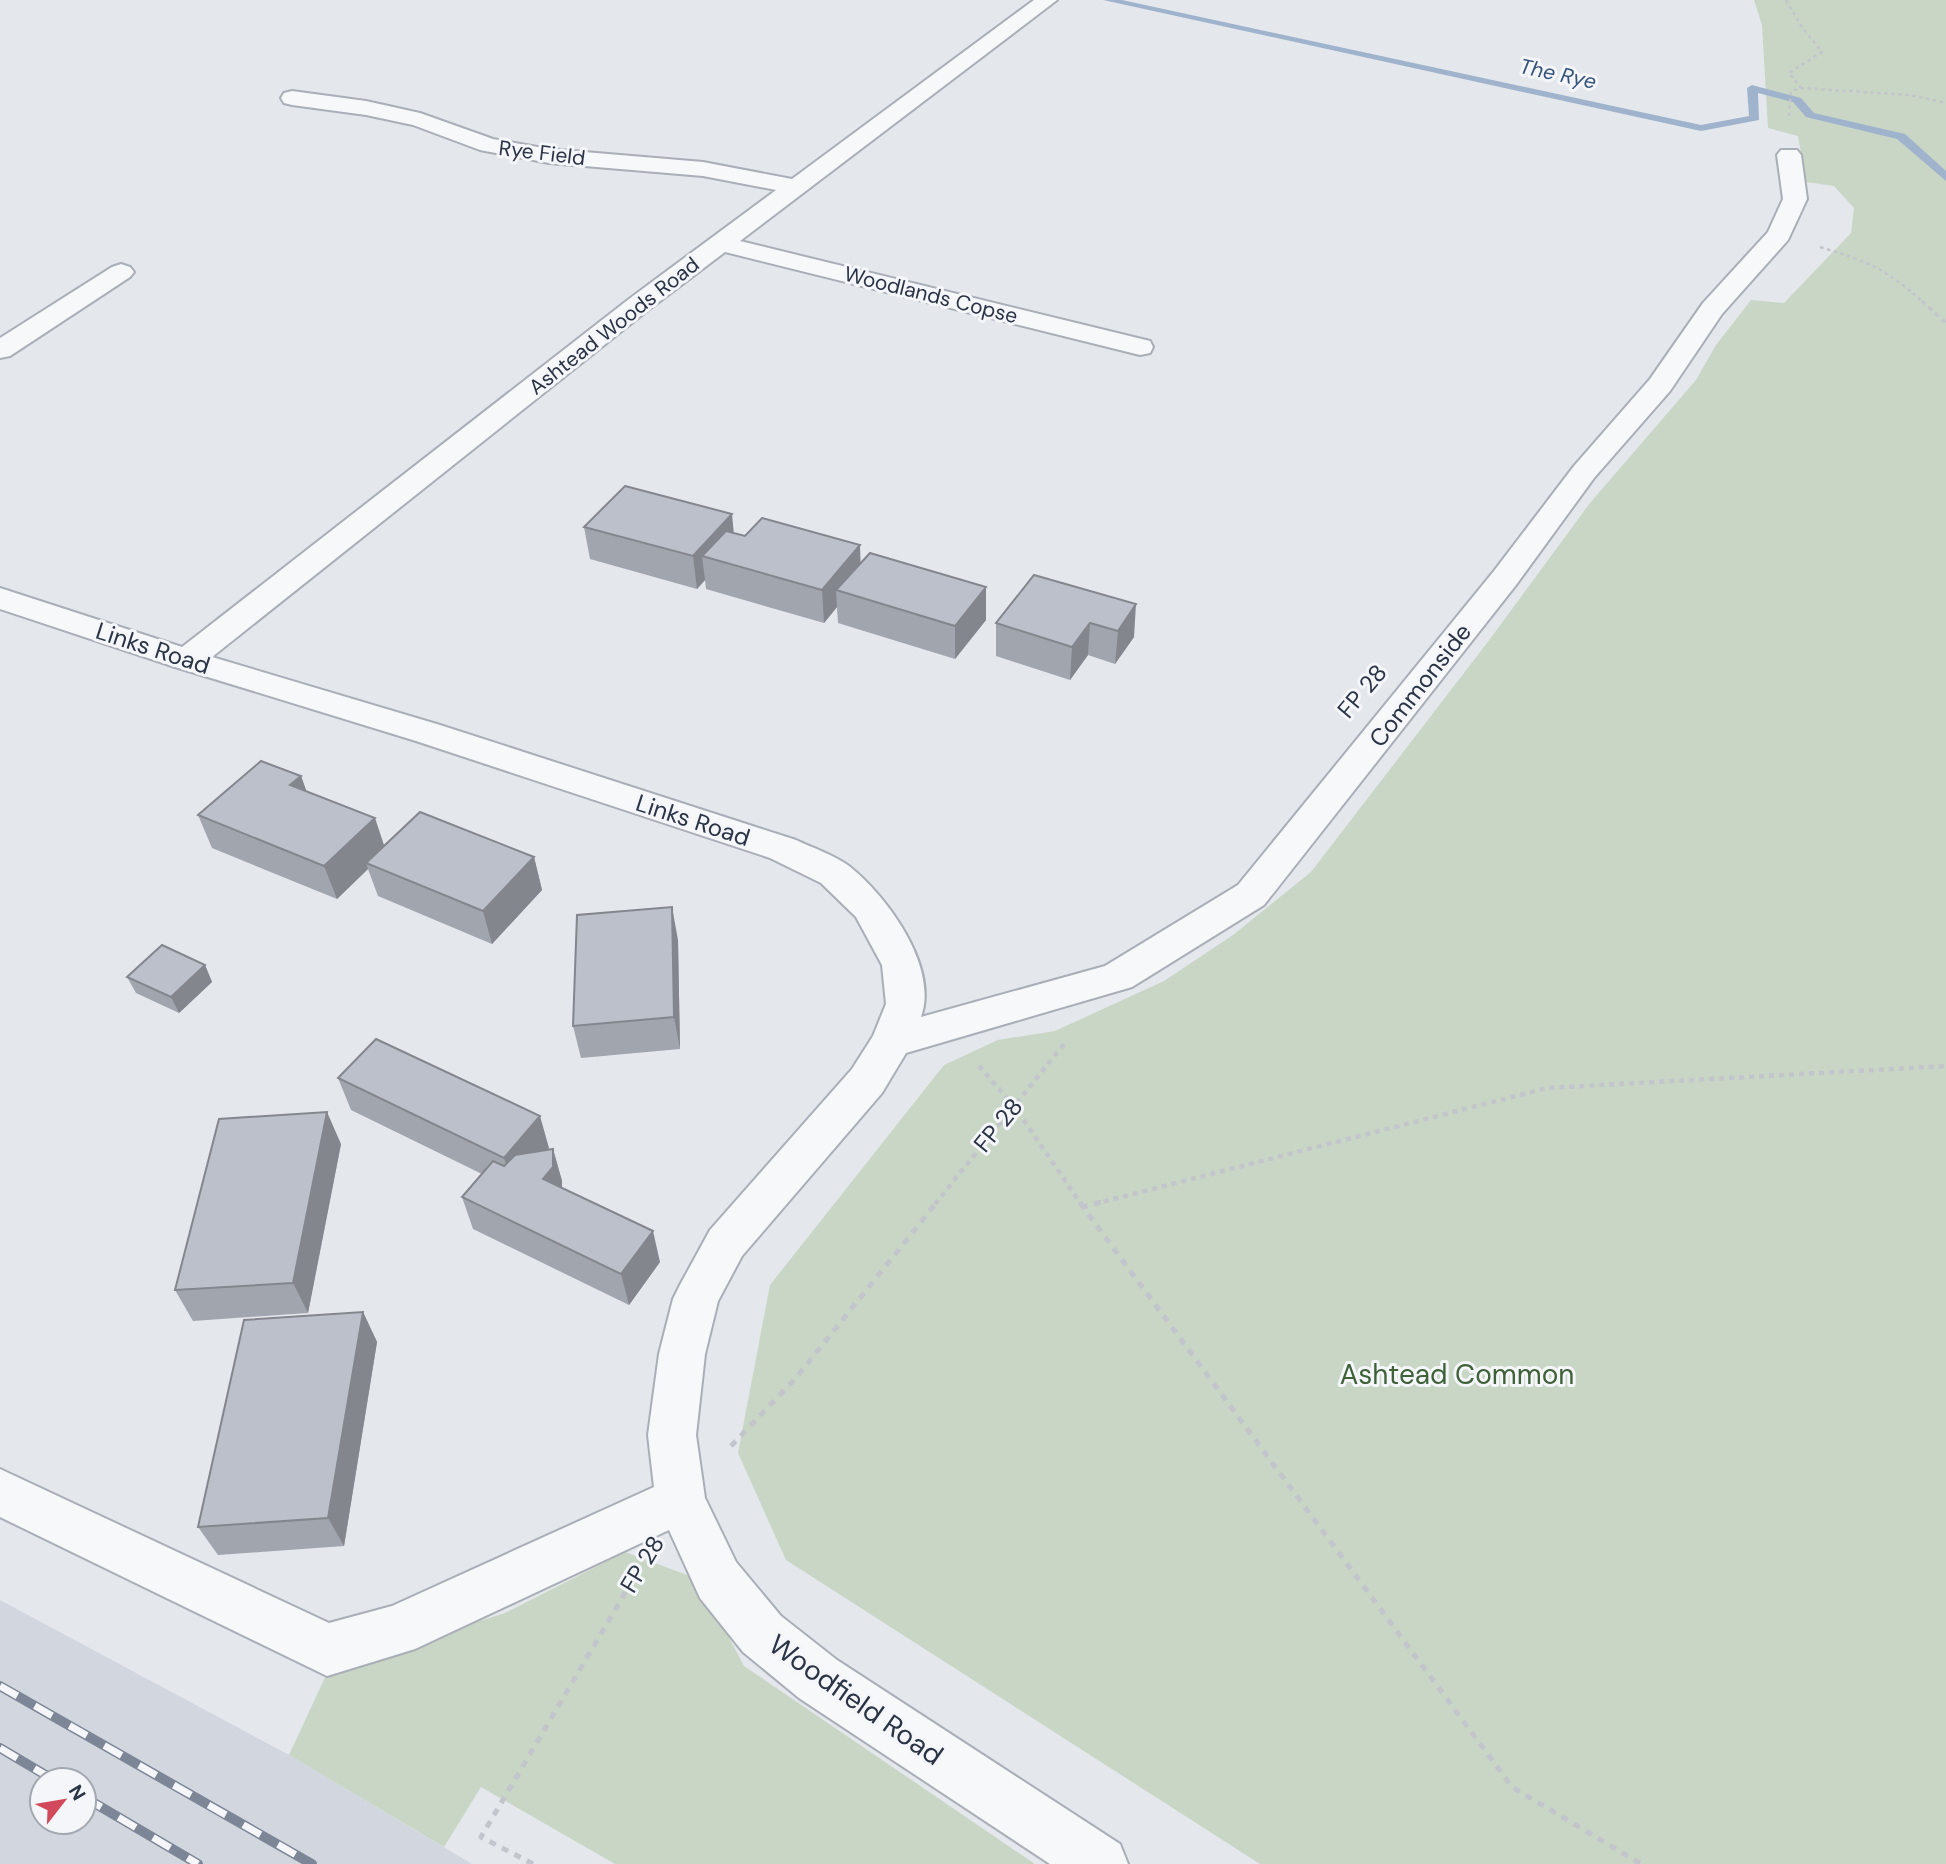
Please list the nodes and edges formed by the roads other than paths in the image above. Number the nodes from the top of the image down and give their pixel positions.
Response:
1 (1047, 0) edge
2 (292, 98) dead end
3 (1788, 155) dead end
4 (796, 187) junction
5 (722, 244) junction
6 (121, 272) dead end
7 (1140, 347) dead end
8 (0, 350) edge
9 (0, 598) edge
10 (187, 660) junction
11 (892, 1041) junction
12 (682, 1354) joint
13 (0, 1492) edge
14 (680, 1500) junction
15 (1100, 1864) edge

1 - 4 street, Ashtead Woods Road
2 - 4 street, Rye Field
3 - 11 street, Commonside
4 - 5 street, Ashtead Woods Road
5 - 7 street, Woodlands Copse
5 - 10 street, Ashtead Woods Road
6 - 8 street
9 - 10 street, Links Road
10 - 11 street, Links Road
11 - 12 street, Links Road
12 - 14 street, Woodfield Road
13 - 14 street
14 - 15 street, Woodfield Road

